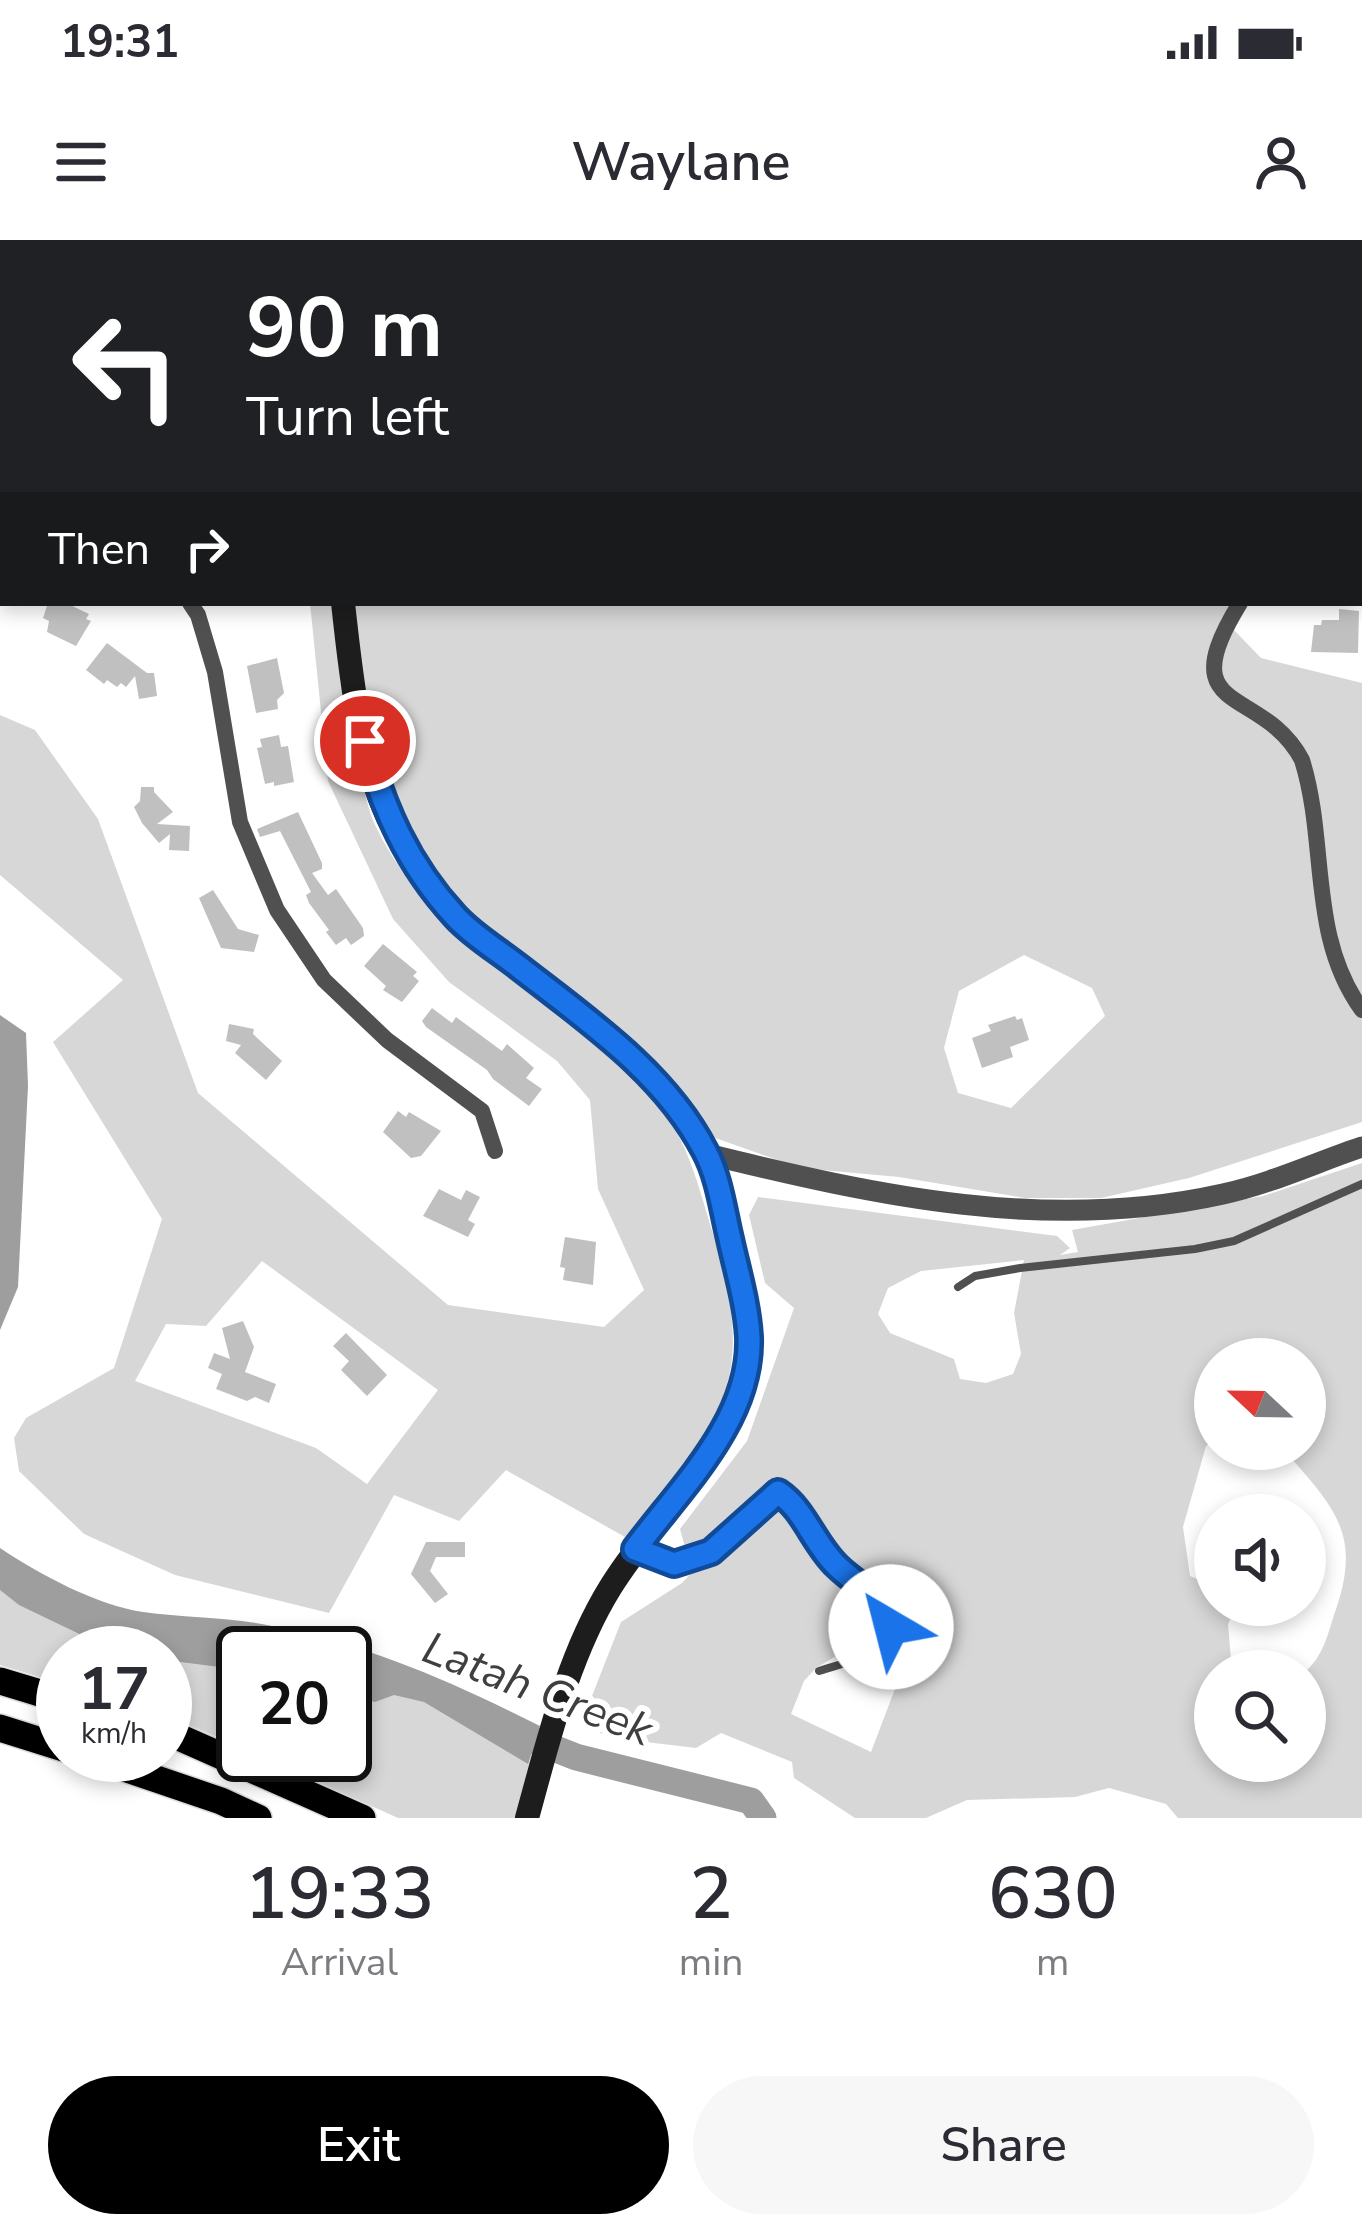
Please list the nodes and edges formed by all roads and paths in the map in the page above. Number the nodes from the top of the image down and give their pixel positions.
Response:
1 (192, 606) edge
2 (343, 606) edge
3 (1238, 606) edge
4 (1362, 1010) edge
5 (1362, 1147) edge
6 (495, 1151) dead end
7 (707, 1154) junction
8 (1362, 1184) edge
9 (958, 1287) dead end
10 (635, 1549) junction
11 (819, 1671) dead end
12 (0, 1681) edge
13 (36, 1692) edge
14 (0, 1728) edge
15 (36, 1739) edge
16 (192, 1743) edge
17 (165, 1782) edge
18 (530, 1809) edge
19 (258, 1818) edge
20 (362, 1818) edge

1 - 6 street
2 - 7 main road
3 - 4 street
5 - 7 street
7 - 10 main road
8 - 9 lane
10 - 11 lane
10 - 18 main road
12 - 13 highway
14 - 15 highway
16 - 20 highway
17 - 19 highway

